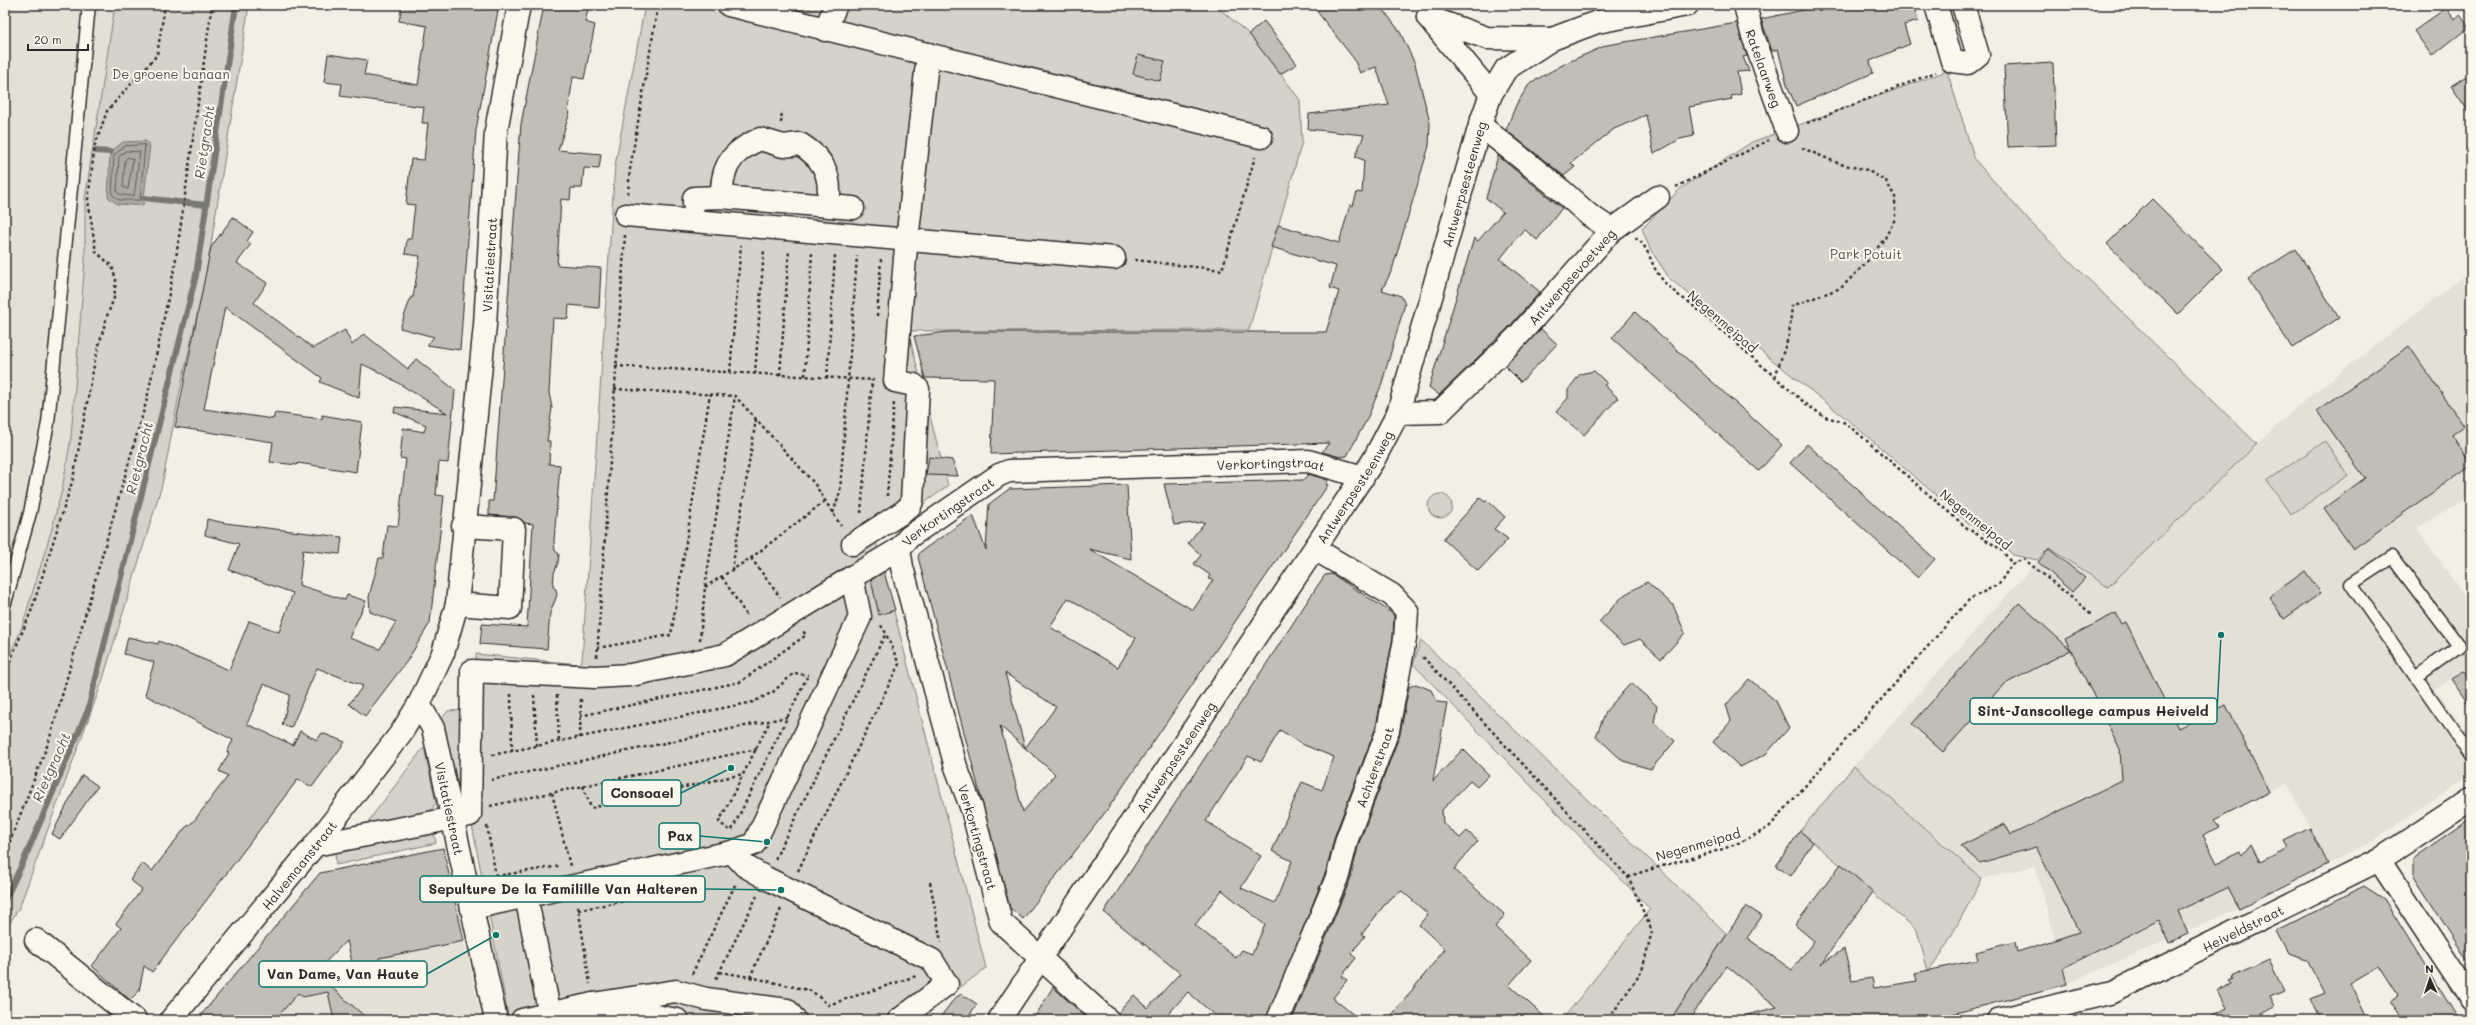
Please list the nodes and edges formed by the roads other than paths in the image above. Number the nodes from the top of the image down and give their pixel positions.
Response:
1 (90, 5) edge
2 (519, 5) edge
3 (729, 5) edge
4 (836, 5) edge
5 (1687, 5) edge
6 (1745, 5) edge
7 (1936, 5) edge
8 (1963, 5) edge
9 (1423, 11) edge
10 (825, 30) junction
11 (1552, 39) junction
12 (928, 54) junction
13 (1491, 94) junction
14 (1480, 126) junction
15 (1784, 132) road end
16 (1261, 137) road end
17 (721, 194) junction
18 (1658, 197) road end
19 (829, 202) junction
20 (853, 208) dead end
21 (626, 215) road end
22 (694, 215) junction
23 (767, 215) junction
24 (1612, 230) junction
25 (908, 238) junction
26 (1114, 258) road end
27 (1398, 412) junction
28 (1363, 477) junction
29 (463, 526) junction
30 (859, 541) road end
31 (900, 549) junction
32 (1315, 549) junction
33 (852, 577) junction
34 (5, 603) edge
35 (457, 604) junction
36 (2416, 677) junction
37 (419, 704) junction
38 (2471, 756) edge
39 (2471, 798) edge
40 (453, 819) junction
41 (731, 842) junction
42 (315, 845) junction
43 (2380, 860) junction
44 (526, 896) junction
45 (472, 908) junction
46 (36, 940) dead end
47 (1041, 959) junction
48 (676, 991) junction
49 (2471, 999) edge
50 (593, 1004) junction
51 (551, 1017) edge
52 (2010, 1018) edge
53 (672, 1019) edge
54 (135, 1020) edge
55 (171, 1020) edge
56 (496, 1020) edge
57 (522, 1020) edge
58 (794, 1020) edge
59 (899, 1020) edge
60 (999, 1020) edge
61 (1108, 1020) edge
62 (1278, 1020) edge

1 - 34 lane
2 - 29 street, Visitatiestraat
3 - 10 street
4 - 10 street
5 - 11 street, Antwerpsesteenweg
6 - 15 street, Ratelaarweg
7 - 8 street
9 - 11 street
9 - 13 street
10 - 12 street
11 - 13 street, Antwerpsesteenweg
12 - 16 street
12 - 25 street
13 - 14 street, Antwerpsesteenweg
14 - 24 street, Antwerpsevoetweg
14 - 27 street, Antwerpsesteenweg
17 - 19 street
17 - 22 street
17 - 23 street
18 - 24 street
19 - 20 street
19 - 23 street
21 - 22 street
22 - 23 street
23 - 25 street
24 - 27 street, Antwerpsevoetweg
25 - 26 street
25 - 30 street
27 - 28 street, Antwerpsesteenweg
28 - 31 street, Verkortingstraat
28 - 32 street, Antwerpsesteenweg
29 - 35 street, Visitatiestraat
29 - 35 street
31 - 33 street
31 - 47 street, Verkortingstraat
32 - 47 street, Antwerpsesteenweg
32 - 62 street, Achterstraat
33 - 40 street
33 - 41 street
35 - 37 street, Visitatiestraat
36 - 36 lane
36 - 38 lane
37 - 40 street, Visitatiestraat
37 - 42 street, Halvemaanstraat
39 - 43 street, Heiveldstraat
40 - 42 street
40 - 45 street, Visitatiestraat
41 - 44 street
41 - 59 street
42 - 55 street, Halvemaanstraat
43 - 49 street
43 - 52 street, Heiveldstraat
44 - 45 street
44 - 51 street
45 - 56 street, Visitatiestraat
46 - 54 street
47 - 60 street, Antwerpsesteenweg
47 - 61 street, Verkortingstraat
48 - 50 street
48 - 53 street
48 - 58 street
50 - 51 street
50 - 53 street
51 - 57 street

